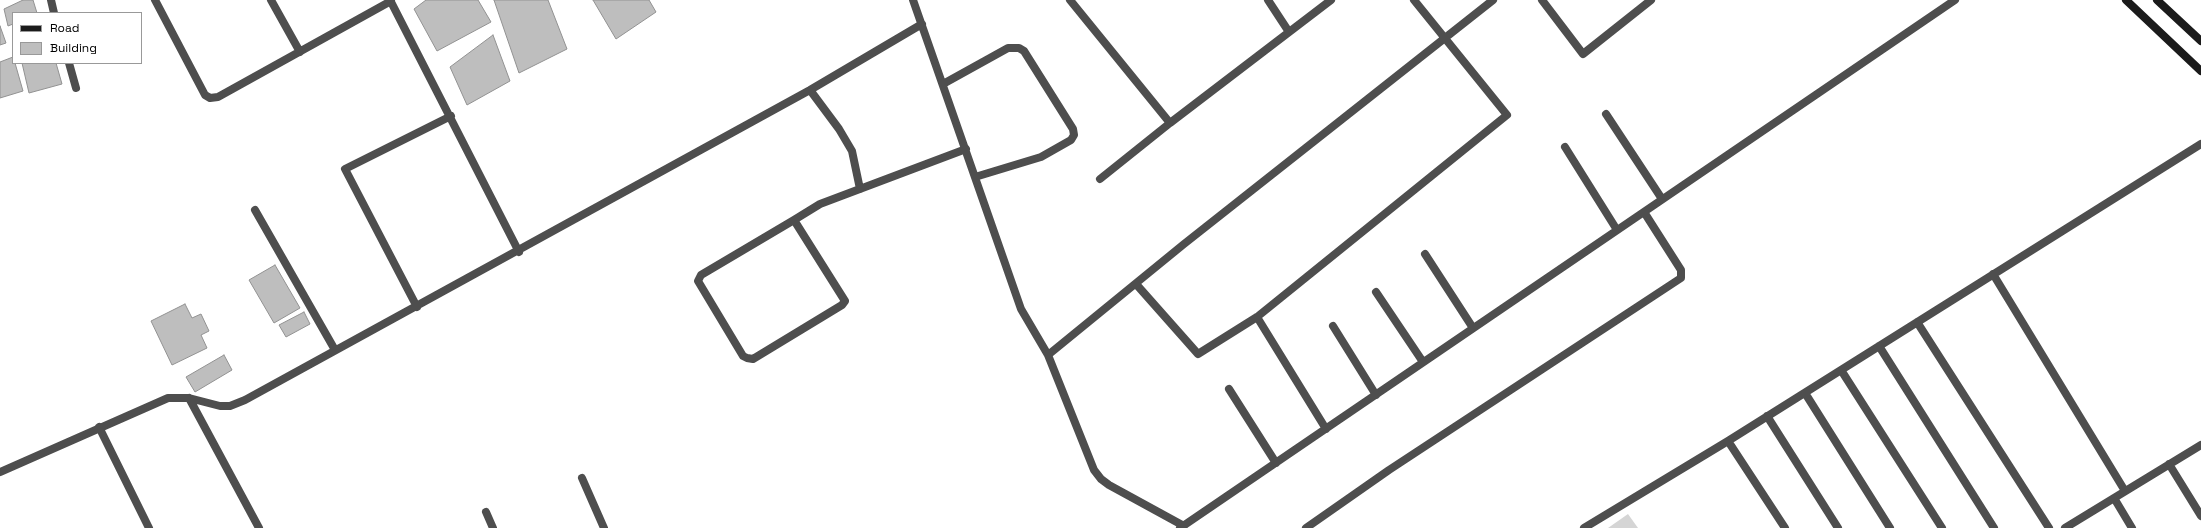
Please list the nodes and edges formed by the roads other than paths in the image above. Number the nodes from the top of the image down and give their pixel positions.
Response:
1 (51, 0) edge
2 (155, 0) edge
3 (271, 0) edge
4 (913, 0) edge
5 (1070, 0) edge
6 (1268, 0) edge
7 (1331, 0) edge
8 (1414, 0) edge
9 (1493, 0) edge
10 (1542, 0) edge
11 (1651, 0) edge
12 (1955, 0) edge
13 (2126, 0) edge
14 (2157, 0) edge
15 (391, 1) edge
16 (54, 12) edge
17 (922, 24) junction
18 (1288, 32) junction
19 (1445, 40) junction
20 (2201, 41) edge
21 (300, 52) junction
22 (69, 64) edge
23 (2201, 71) edge
24 (943, 84) junction
25 (76, 88) dead end
26 (810, 90) junction
27 (1606, 114) dead end
28 (451, 116) junction
29 (1170, 123) junction
30 (2201, 144) edge
31 (1565, 148) dead end
32 (966, 149) junction
33 (975, 177) junction
34 (1100, 179) dead end
35 (860, 189) junction
36 (1662, 200) junction
37 (255, 210) dead end
38 (1644, 212) junction
39 (794, 220) junction
40 (1617, 230) junction
41 (519, 252) junction
42 (1425, 254) dead end
43 (1993, 274) junction
44 (1136, 284) junction
45 (1376, 292) dead end
46 (417, 307) junction
47 (1257, 317) junction
48 (1918, 322) junction
49 (1333, 326) dead end
50 (1473, 328) junction
51 (1880, 346) junction
52 (335, 350) junction
53 (1048, 355) junction
54 (1423, 362) junction
55 (1841, 370) junction
56 (1228, 389) dead end
57 (1805, 393) junction
58 (1376, 395) junction
59 (189, 398) junction
60 (1768, 416) junction
61 (99, 427) junction
62 (1326, 429) junction
63 (1728, 441) junction
64 (2201, 445) edge
65 (1276, 463) junction
66 (2169, 464) junction
67 (0, 472) edge
68 (582, 478) dead end
69 (2125, 491) junction
70 (2114, 498) junction
71 (486, 512) dead end
72 (2201, 516) edge
73 (1182, 527) edge
74 (149, 528) edge
75 (259, 528) edge
76 (493, 528) edge
77 (604, 528) edge
78 (1306, 528) edge
79 (1584, 528) edge
80 (1785, 528) edge
81 (1838, 528) edge
82 (1890, 528) edge
83 (1942, 528) edge
84 (1994, 528) edge
85 (2049, 528) edge
86 (2065, 528) edge
87 (2132, 528) edge

1 - 16 street
2 - 21 street
3 - 21 street
4 - 17 street
5 - 29 street
6 - 18 street
7 - 18 street
8 - 19 street
9 - 19 street
10 - 11 street
12 - 36 street
13 - 23 main road
14 - 20 main road
15 - 21 street
15 - 28 street
17 - 24 street
17 - 26 street
18 - 29 street
19 - 44 street
19 - 47 street
22 - 25 street
24 - 32 street
24 - 33 street
26 - 35 street
26 - 41 street
27 - 36 street
28 - 41 street
28 - 46 street
29 - 34 street
30 - 43 street
31 - 40 street
32 - 33 street
32 - 35 street
33 - 53 street
35 - 39 street
36 - 38 street
37 - 52 street
38 - 40 street
38 - 78 street
39 - 39 street
40 - 50 street
41 - 46 street
42 - 50 street
43 - 48 street
43 - 69 street
44 - 47 street
44 - 53 street
45 - 54 street
46 - 52 street
47 - 62 street
48 - 51 street
48 - 85 street
49 - 58 street
50 - 54 street
51 - 55 street
51 - 84 street
52 - 59 street
53 - 73 street
54 - 58 street
55 - 57 street
55 - 83 street
56 - 65 street
57 - 60 street
57 - 82 street
58 - 62 street
59 - 61 street
59 - 75 street
60 - 63 street
60 - 81 street
61 - 67 street
61 - 74 street
62 - 65 street
63 - 79 street
63 - 80 street
64 - 66 street
65 - 73 street
66 - 69 street
66 - 72 street
68 - 77 street
69 - 70 street
70 - 86 street
70 - 87 street
71 - 76 street

